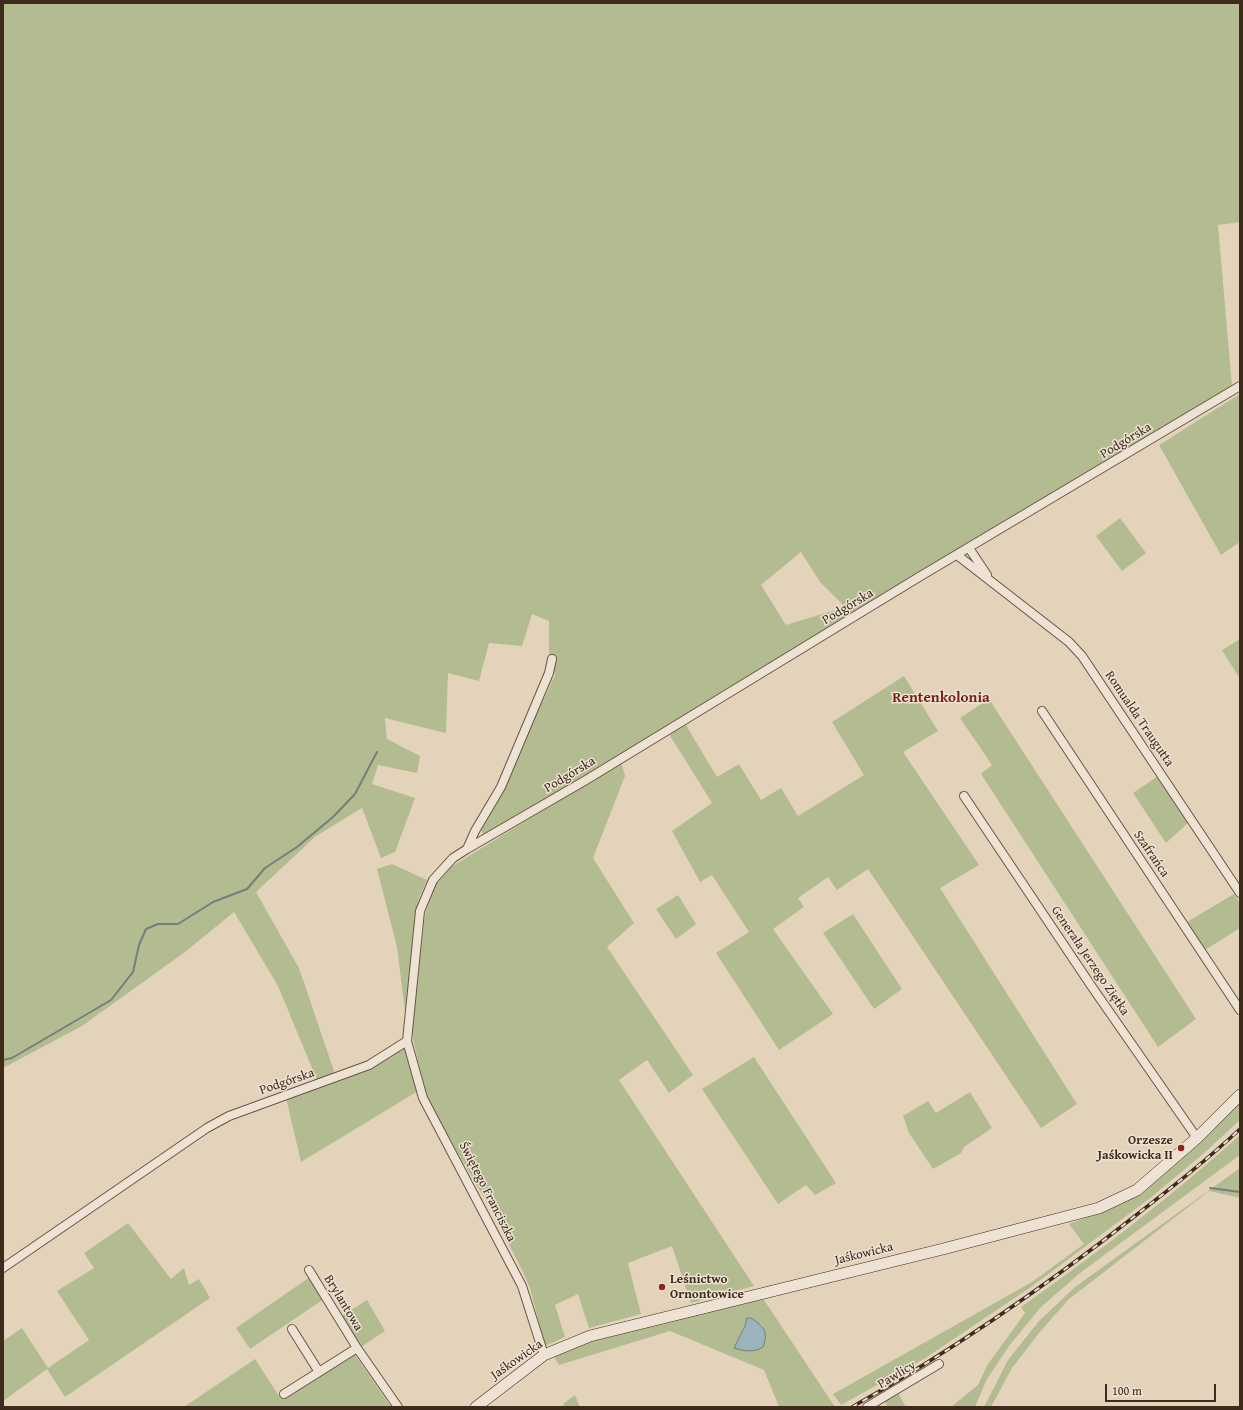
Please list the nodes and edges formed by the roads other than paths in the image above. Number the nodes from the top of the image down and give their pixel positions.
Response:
1 (1240, 386) edge
2 (969, 548) junction
3 (957, 555) junction
4 (992, 582) junction
5 (552, 659) dead end
6 (1042, 711) dead end
7 (964, 796) dead end
8 (467, 849) junction
9 (1240, 893) edge
10 (1240, 1010) edge
11 (407, 1041) junction
12 (1240, 1095) edge
13 (1197, 1138) junction
14 (3, 1268) edge
15 (309, 1270) dead end
16 (292, 1329) dead end
17 (356, 1348) junction
18 (544, 1355) junction
19 (939, 1364) dead end
20 (319, 1372) junction
21 (284, 1394) dead end
22 (398, 1407) edge
23 (476, 1407) edge
24 (868, 1407) edge

1 - 2 street, Podgórska
2 - 3 street, Podgórska
2 - 4 street, Romualda Traugutta
3 - 4 street, Romualda Traugutta
3 - 8 street, Podgórska
4 - 9 street, Romualda Traugutta
5 - 8 street
6 - 10 street, Szafrańca
7 - 13 street, Generała Jerzego Ziętka
8 - 11 street, Podgórska
11 - 14 street, Podgórska
11 - 18 street, Świętego Franciszka
12 - 13 street, Jaśkowicka
13 - 18 street, Jaśkowicka
15 - 17 street, Brylantowa
16 - 20 street
17 - 20 street, Brylantowa
17 - 22 street, Brylantowa
18 - 23 street, Jaśkowicka
19 - 24 street, Pawlicy
20 - 21 street, Brylantowa

